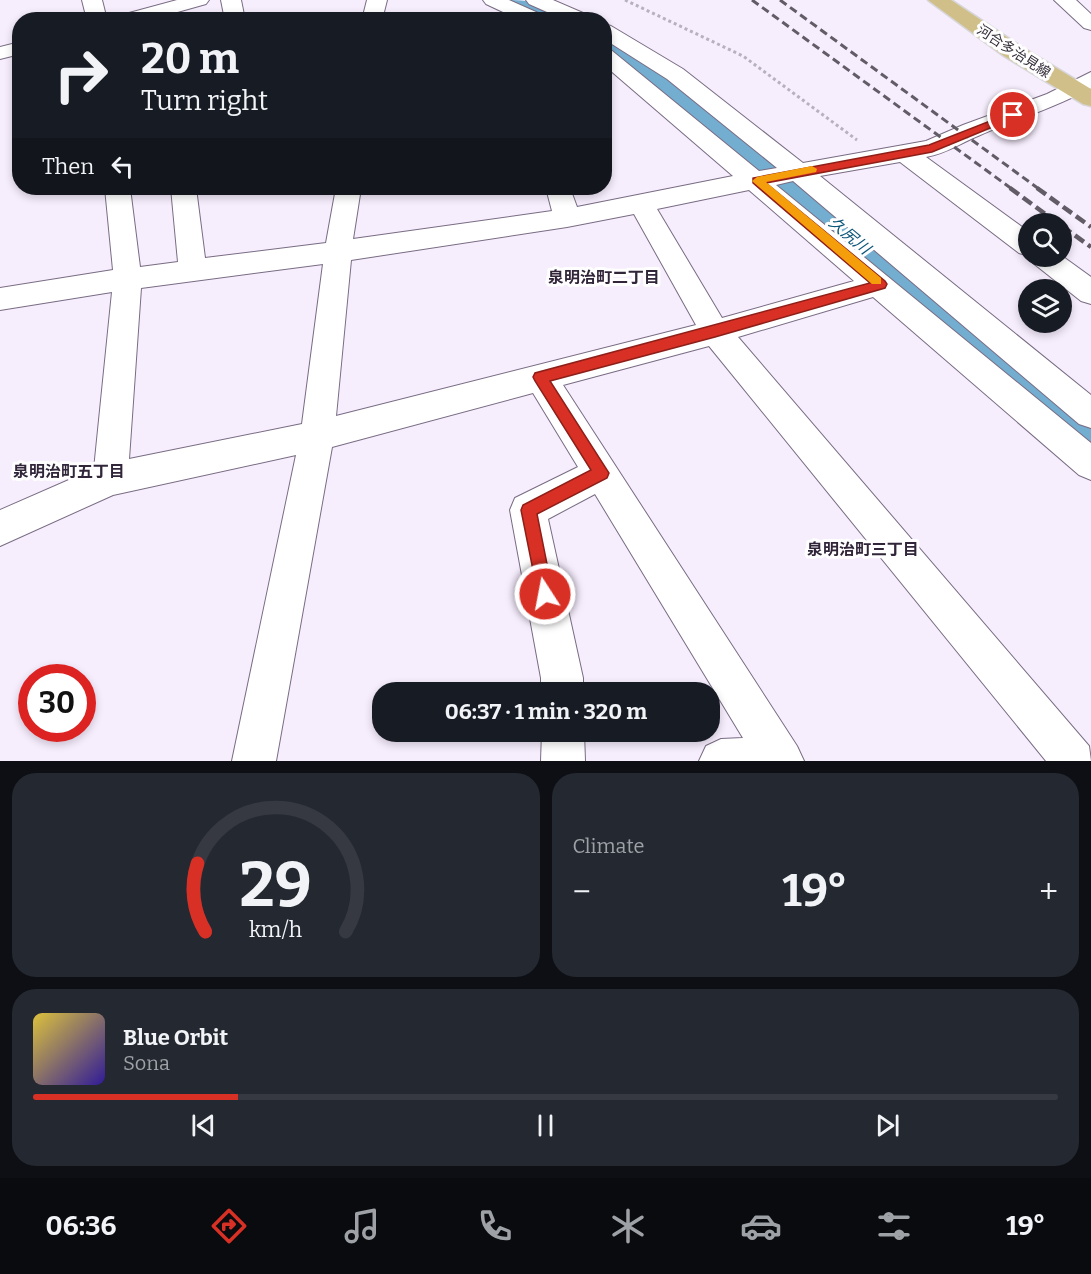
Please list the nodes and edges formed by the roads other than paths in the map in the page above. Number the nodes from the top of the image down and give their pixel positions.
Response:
1 (199, 0) edge
2 (493, 0) edge
3 (536, 0) edge
4 (938, 0) edge
5 (1064, 0) edge
6 (155, 12) edge
7 (520, 12) edge
8 (564, 12) edge
9 (1091, 24) edge
10 (612, 35) edge
11 (612, 60) edge
12 (636, 78) junction
13 (612, 79) edge
14 (1085, 89) edge
15 (892, 155) junction
16 (777, 176) junction
17 (118, 195) edge
18 (184, 195) edge
19 (347, 195) edge
20 (560, 195) edge
21 (641, 204) junction
22 (567, 218) junction
23 (1018, 239) edge
24 (338, 252) junction
25 (1057, 267) edge
26 (193, 270) junction
27 (128, 279) junction
28 (880, 284) junction
29 (1091, 293) edge
30 (0, 299) edge
31 (715, 332) junction
32 (540, 377) junction
33 (1091, 414) edge
34 (317, 436) junction
35 (1091, 464) edge
36 (602, 473) junction
37 (110, 479) junction
38 (0, 528) edge
39 (562, 682) edge
40 (563, 742) edge
41 (1091, 752) edge
42 (781, 760) edge
43 (254, 761) edge
44 (563, 761) edge
45 (721, 761) edge
46 (1074, 761) edge
47 (1084, 761) edge

1 - 6 street
2 - 7 street
3 - 8 street
4 - 14 main road, 河合多治見線
5 - 9 street
10 - 16 street
11 - 12 street
12 - 13 street
12 - 16 street
14 - 15 street
15 - 16 street
15 - 23 street
16 - 21 street
16 - 28 street
16 - 33 street
17 - 27 street
18 - 26 street
19 - 24 street
20 - 22 street
21 - 22 street
21 - 31 street
22 - 24 street
24 - 26 street
24 - 34 street
25 - 29 street
26 - 27 street
27 - 30 street
27 - 37 street
28 - 31 street
28 - 35 street
31 - 32 street
31 - 46 street
32 - 34 street
32 - 36 street
34 - 37 street
34 - 43 street
36 - 39 street
36 - 42 street
37 - 38 street
40 - 44 street
41 - 47 street
42 - 45 street

